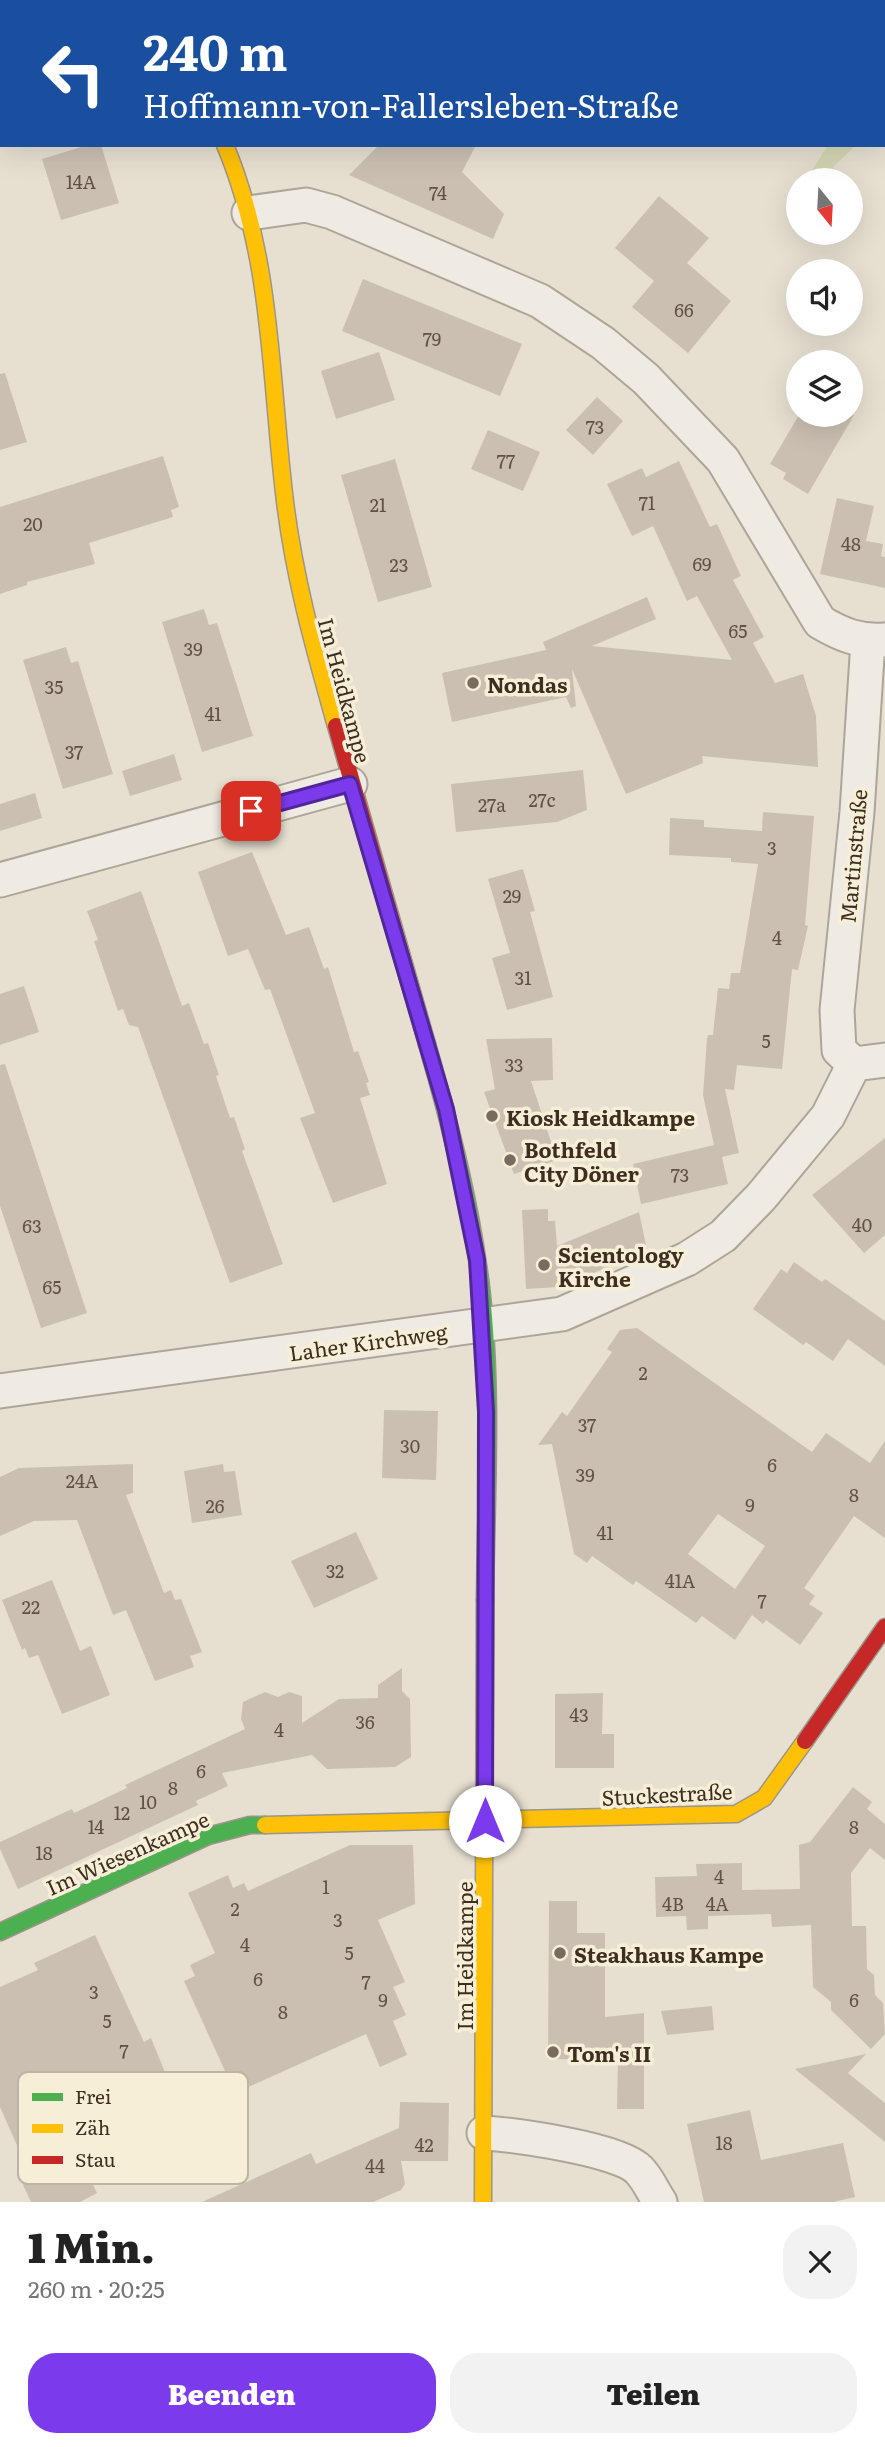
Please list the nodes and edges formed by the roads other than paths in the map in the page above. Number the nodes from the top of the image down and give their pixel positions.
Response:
1 (226, 147) edge
2 (249, 213) junction
3 (877, 640) edge
4 (350, 784) junction
5 (0, 880) edge
6 (869, 1062) edge
7 (482, 1326) junction
8 (0, 1391) edge
9 (885, 1627) edge
10 (485, 1821) junction
11 (0, 1932) edge
12 (484, 2133) junction
13 (483, 2202) edge
14 (660, 2202) edge

1 - 2 street, Im Heidkampe
2 - 3 street
2 - 4 street, Im Heidkampe
3 - 6 street, Martinstraße
4 - 5 street
4 - 7 street, Im Heidkampe
6 - 7 street, Laher Kirchweg
7 - 8 street, Laher Kirchweg
7 - 10 street, Im Heidkampe
9 - 10 street, Stuckestraße
10 - 11 street, Im Wiesenkampe
10 - 12 street, Im Heidkampe
12 - 13 street, Im Heidkampe
12 - 14 street

